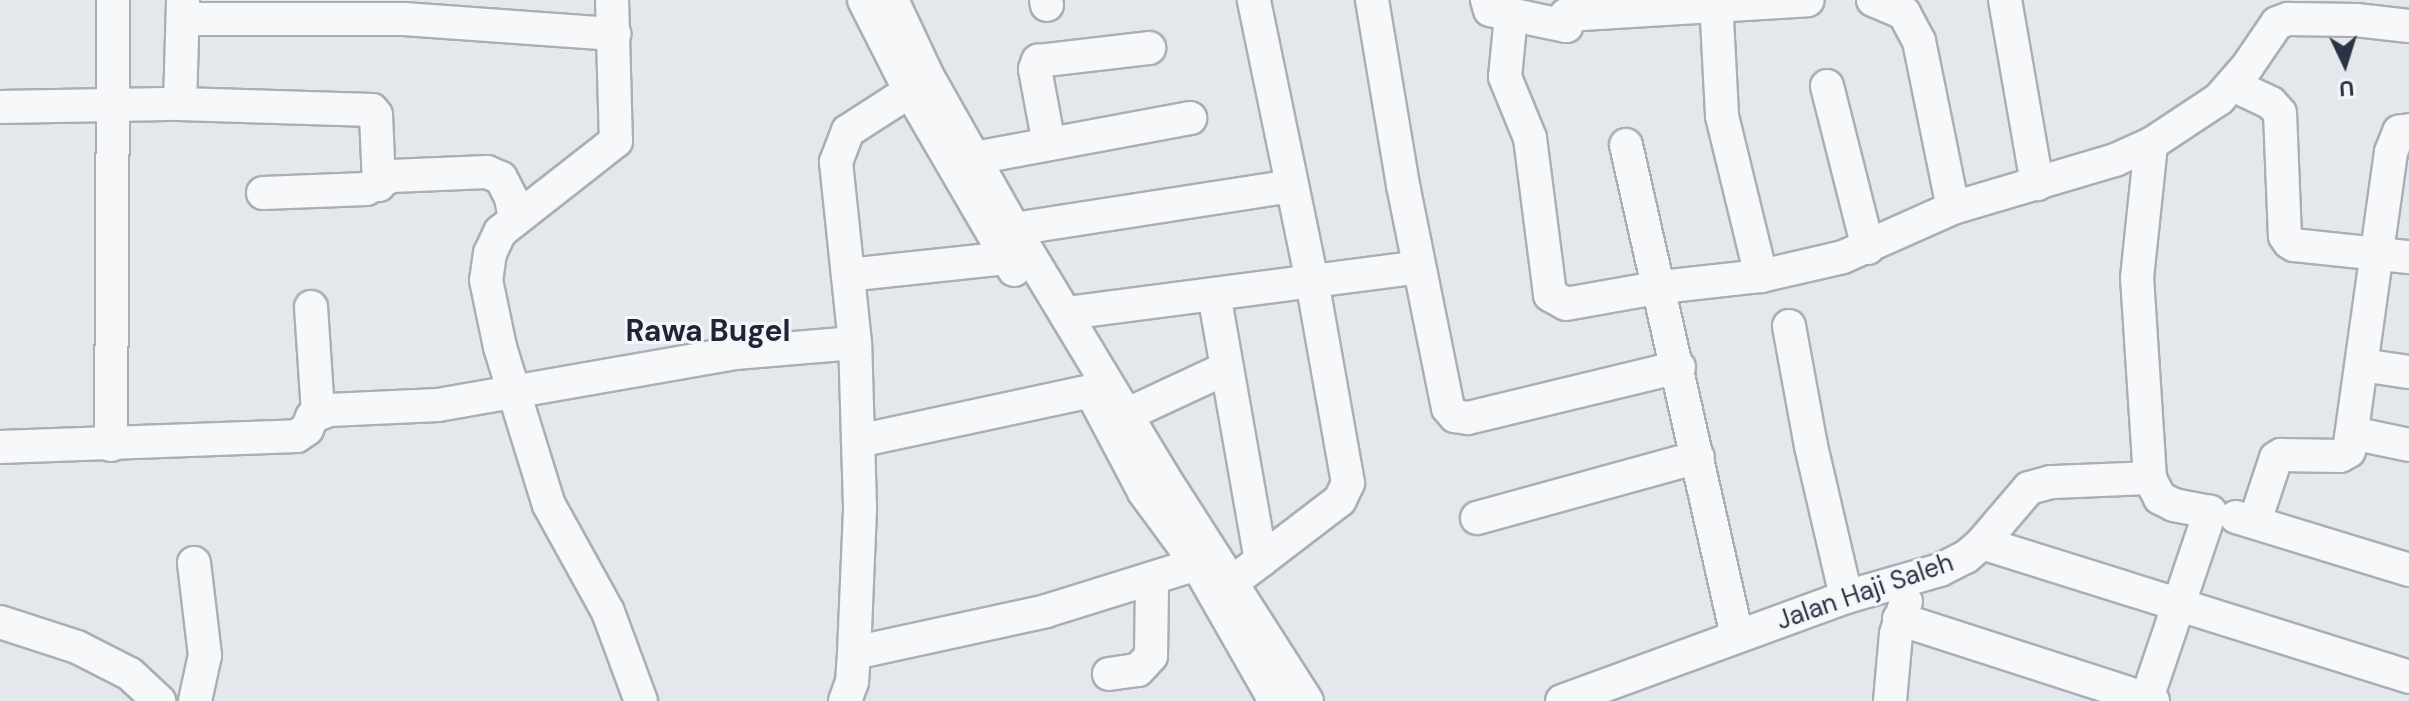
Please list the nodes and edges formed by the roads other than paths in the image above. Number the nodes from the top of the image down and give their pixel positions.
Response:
1 (113, 0) edge
2 (612, 0) edge
3 (864, 0) edge
4 (892, 0) edge
5 (1254, 0) edge
6 (1372, 0) edge
7 (1808, 0) edge
8 (1873, 0) edge
9 (2005, 0) edge
10 (1716, 3) edge
11 (1499, 8) edge
12 (1568, 8) edge
13 (183, 9) edge
14 (2409, 26) edge
15 (614, 34) junction
16 (1149, 48) dead end
17 (2233, 85) junction
18 (1827, 86) dead end
19 (910, 91) junction
20 (112, 104) junction
21 (180, 104) junction
22 (0, 107) edge
23 (1190, 118) dead end
24 (2409, 130) edge
25 (1049, 144) junction
26 (2151, 144) junction
27 (1626, 145) dead end
28 (964, 164) junction
29 (2037, 184) junction
30 (379, 185) junction
31 (1292, 186) junction
32 (263, 193) dead end
33 (1953, 208) junction
34 (515, 218) junction
35 (1010, 243) junction
36 (1868, 248) junction
37 (2374, 255) junction
38 (2409, 257) edge
39 (1419, 267) junction
40 (848, 275) junction
41 (1761, 276) junction
42 (1312, 281) junction
43 (1661, 287) junction
44 (1214, 294) junction
45 (311, 307) dead end
46 (1067, 313) junction
47 (1789, 326) dead end
48 (855, 343) junction
49 (2362, 365) junction
50 (1679, 367) junction
51 (1227, 368) junction
52 (2409, 372) edge
53 (1091, 391) junction
54 (514, 393) junction
55 (318, 412) junction
56 (1128, 414) junction
57 (2352, 433) junction
58 (858, 441) junction
59 (111, 445) junction
60 (2409, 445) edge
61 (0, 447) edge
62 (1698, 457) junction
63 (2150, 478) junction
64 (1154, 484) junction
65 (2210, 512) junction
66 (1477, 518) dead end
67 (2255, 521) junction
68 (1982, 543) junction
69 (1261, 561) junction
70 (194, 563) dead end
71 (2409, 570) edge
72 (1217, 574) junction
73 (1915, 576) junction
74 (1152, 580) junction
75 (1846, 597) junction
76 (2177, 603) junction
77 (1899, 619) junction
78 (0, 622) edge
79 (1737, 636) junction
80 (854, 653) junction
81 (1109, 674) dead end
82 (2409, 677) edge
83 (2149, 700) edge
84 (159, 701) edge
85 (195, 701) edge
86 (641, 701) edge
87 (845, 701) edge
88 (1275, 701) edge
89 (1307, 701) edge
90 (1562, 701) edge
91 (1890, 701) edge

1 - 20 street
2 - 15 street
3 - 19 street
4 - 28 street
5 - 31 street
6 - 39 street
7 - 10 street
8 - 33 street
9 - 29 street
10 - 12 street
10 - 41 street
11 - 12 street
11 - 43 street
13 - 15 street
13 - 21 street
14 - 17 street
15 - 34 street
16 - 25 street
17 - 26 street
17 - 37 street
18 - 36 street
19 - 28 street
19 - 40 street
20 - 21 street
20 - 22 street
20 - 59 street
21 - 30 street
23 - 25 street
24 - 37 street
25 - 28 street
26 - 29 street
26 - 63 street
27 - 43 street
28 - 35 street
29 - 33 street
30 - 32 street
30 - 34 street
31 - 35 street
31 - 42 street
33 - 36 street
34 - 54 street
35 - 40 street
35 - 46 street
35 - 53 street
36 - 41 street
37 - 38 street
37 - 49 street
39 - 42 street
39 - 50 street
40 - 48 street
41 - 43 street
42 - 44 street
42 - 69 street
43 - 50 street
44 - 46 street
44 - 51 street
45 - 55 street
46 - 56 street
47 - 75 street
48 - 54 street
48 - 58 street
49 - 52 street
49 - 57 street
50 - 62 street
51 - 56 street
51 - 69 street
53 - 58 street
53 - 64 street
54 - 55 street
54 - 86 street
55 - 59 street
56 - 64 street
57 - 60 street
57 - 67 street
58 - 80 street
59 - 61 street
62 - 66 street
62 - 79 street
63 - 65 street
63 - 68 street, Jalan Haji Saleh
64 - 72 street
65 - 67 street
65 - 76 street
67 - 71 street
68 - 73 street, Jalan Haji Saleh
68 - 76 street
69 - 72 street
70 - 85 street
72 - 74 street
72 - 88 street
72 - 89 street
73 - 75 street, Jalan Haji Saleh
73 - 77 street
74 - 80 street
74 - 81 street
75 - 79 street, Jalan Haji Saleh
76 - 82 street
76 - 83 street
77 - 83 street
77 - 91 street
78 - 84 street
79 - 90 street, Jalan Haji Saleh
80 - 87 street

